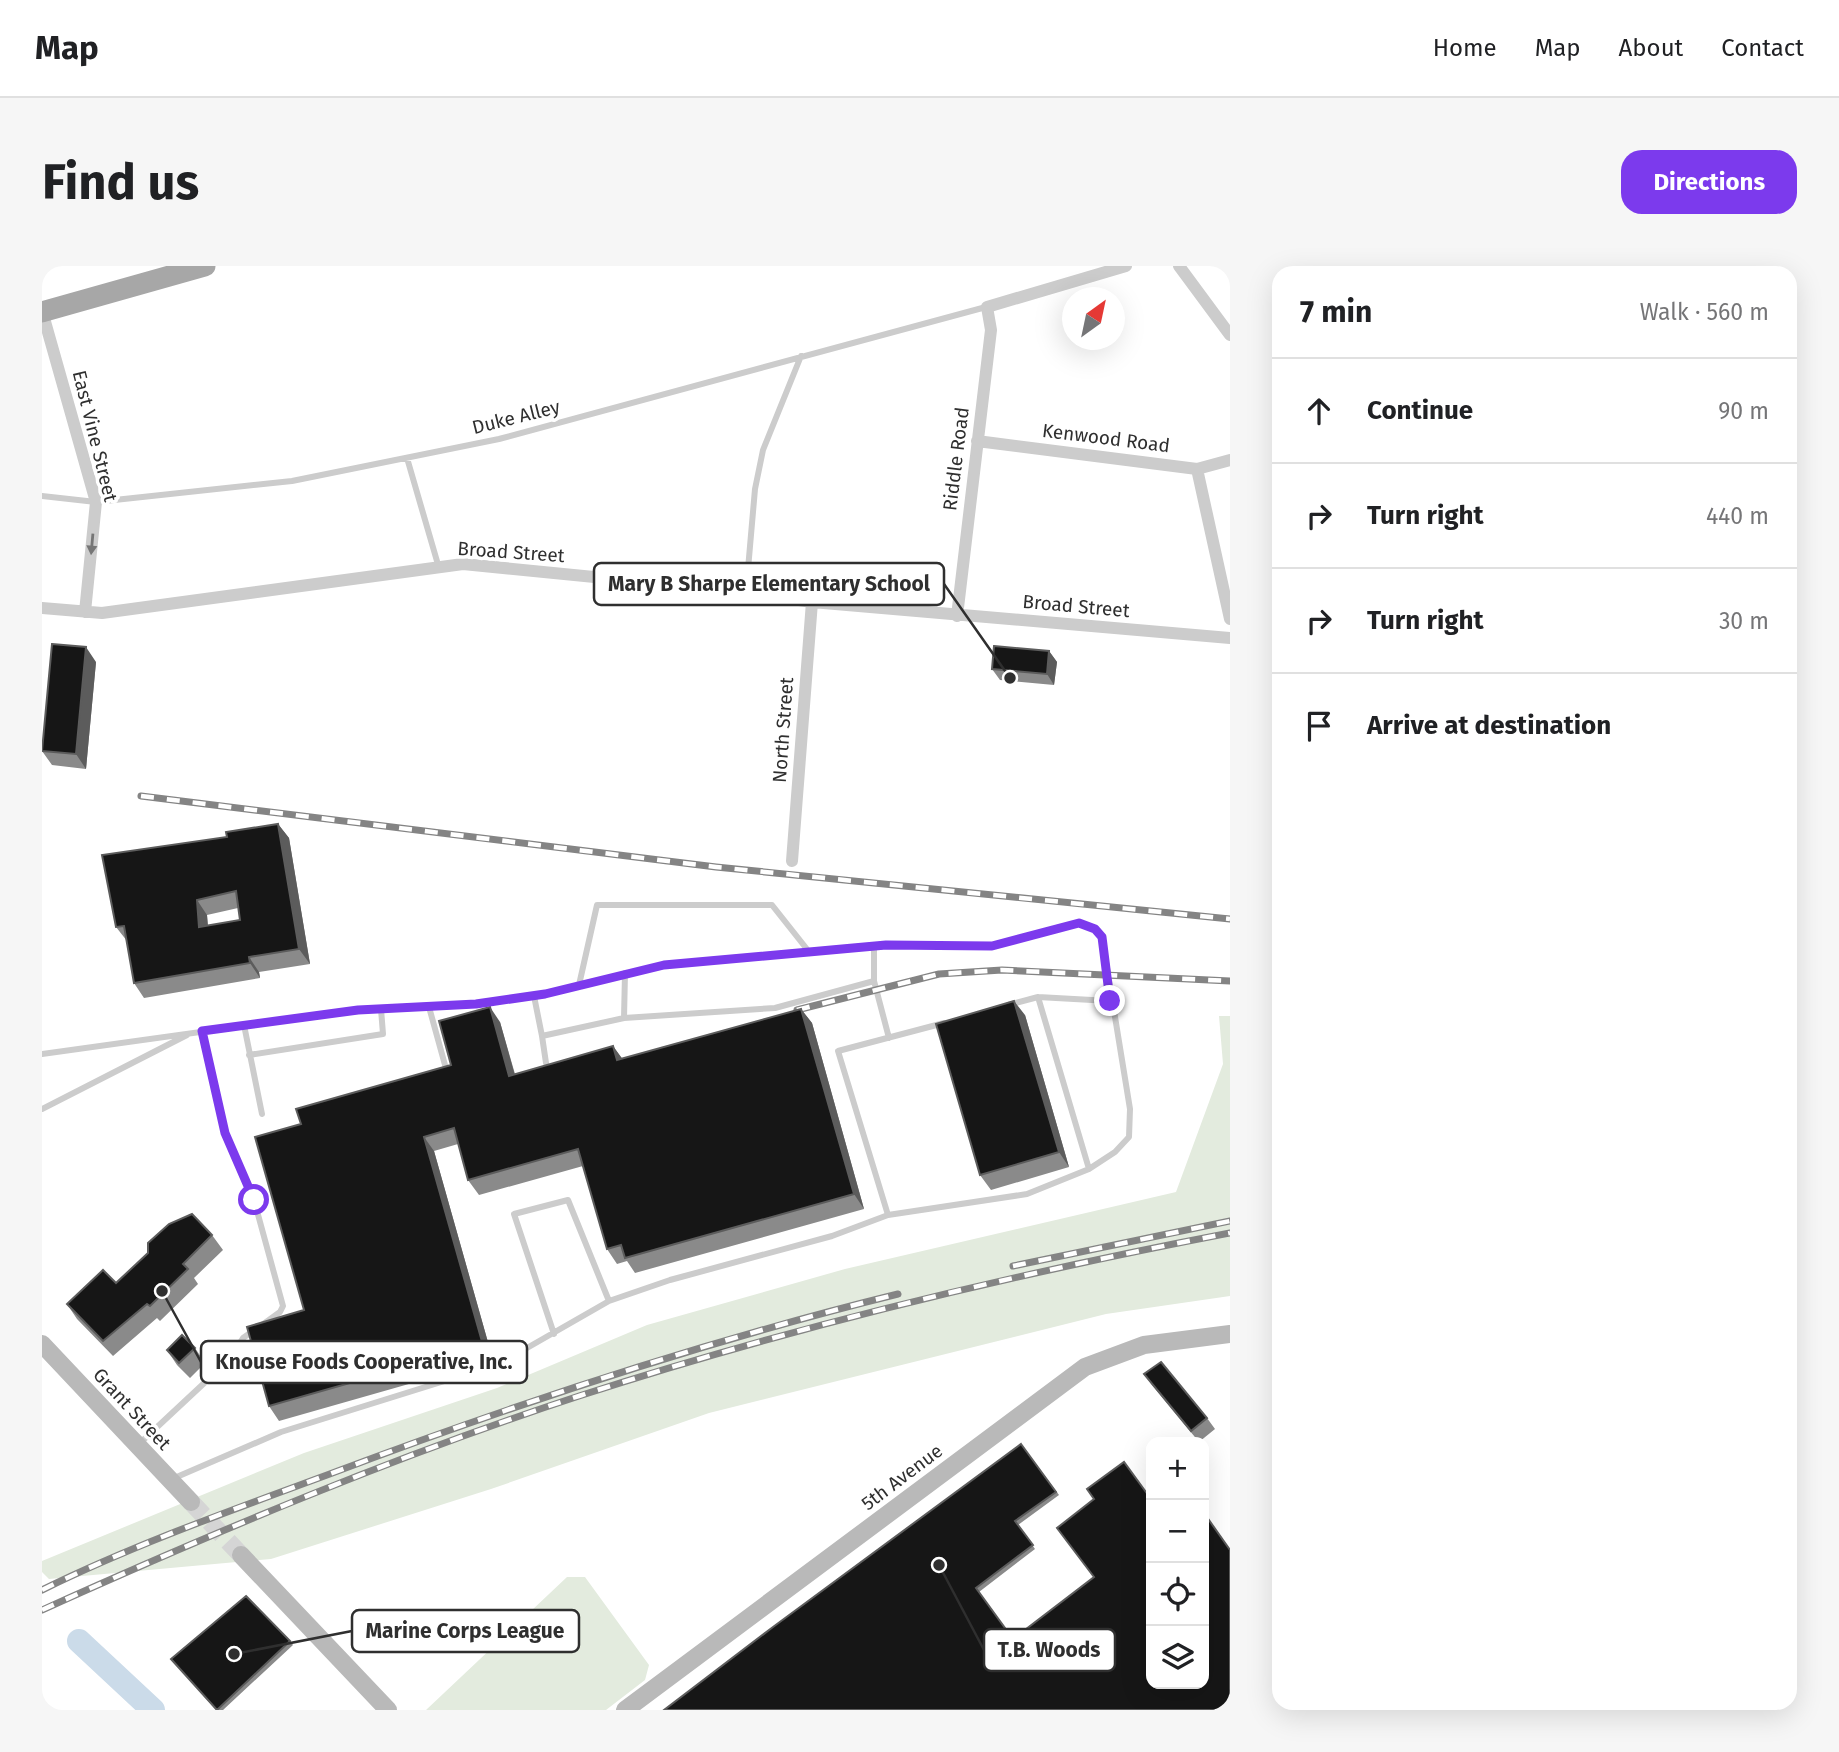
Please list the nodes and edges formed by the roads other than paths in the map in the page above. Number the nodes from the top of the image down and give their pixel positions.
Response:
1 (205, 266) edge
2 (1126, 266) edge
3 (1179, 266) edge
4 (987, 307) junction
5 (42, 312) edge
6 (1230, 335) edge
7 (802, 356) junction
8 (977, 441) junction
9 (407, 458) junction
10 (1230, 460) edge
11 (1197, 469) junction
12 (42, 496) edge
13 (96, 502) junction
14 (439, 568) junction
15 (746, 592) junction
16 (811, 602) junction
17 (42, 608) edge
18 (85, 612) junction
19 (957, 616) junction
20 (1230, 619) edge
21 (1230, 638) edge
22 (792, 862) dead end
23 (874, 946) junction
24 (810, 953) junction
25 (625, 973) junction
26 (874, 982) junction
27 (579, 985) junction
28 (534, 996) junction
29 (1038, 997) junction
30 (1110, 1001) junction
31 (429, 1007) junction
32 (1000, 1007) edge
33 (381, 1009) junction
34 (624, 1018) junction
35 (951, 1021) edge
36 (244, 1025) junction
37 (202, 1031) junction
38 (192, 1032) junction
39 (542, 1036) junction
40 (889, 1038) junction
41 (42, 1054) edge
42 (250, 1055) junction
43 (546, 1063) edge
44 (445, 1065) edge
45 (42, 1109) edge
46 (261, 1114) dead end
47 (1089, 1169) junction
48 (888, 1215) junction
49 (609, 1301) junction
50 (554, 1334) junction
51 (1230, 1334) edge
52 (42, 1344) edge
53 (138, 1445) junction
54 (170, 1480) junction
55 (191, 1502) tunnel mouth
56 (241, 1555) tunnel mouth
57 (388, 1710) edge
58 (625, 1710) edge

1 - 5 main road
2 - 4 street
3 - 6 street
4 - 7 lane, Duke Alley
4 - 8 street, Riddle Road
5 - 13 street, East Vine Street
7 - 9 lane, Duke Alley
7 - 15 lane
8 - 11 street, Kenwood Road
8 - 19 street, Riddle Road
9 - 13 lane, Duke Alley
9 - 14 lane
10 - 11 street, Kenwood Road
11 - 20 street
12 - 13 lane, Duke Alley
13 -> 18 street, East Vine Street
14 - 15 street, Broad Street
14 - 18 street, Broad Street
15 - 16 street, Broad Street
16 - 19 street, Broad Street
16 - 22 street, North Street
17 - 18 street, Broad Street
19 - 21 street, Broad Street
23 - 24 lane
23 - 26 lane
23 - 30 lane
24 - 25 lane
24 - 27 lane
25 - 27 lane
25 - 34 lane
26 - 34 lane
26 - 40 lane
27 - 28 lane
28 - 31 lane
28 - 39 lane
29 - 30 lane
29 - 32 lane
29 - 47 lane
30 - 47 lane
31 - 33 lane
31 - 44 lane
33 - 36 lane
33 - 42 lane
34 - 39 lane
35 - 40 lane
36 - 37 lane
36 - 42 lane
37 - 38 lane
37 - 53 lane
38 - 41 lane
38 - 45 lane
39 - 43 lane
40 - 48 lane
42 - 46 lane
47 - 48 lane
48 - 49 lane
49 - 50 lane
49 - 50 lane
50 - 54 lane
51 - 58 street, 5th Avenue
52 - 53 street, Grant Street
53 - 54 street, Grant Street
54 - 55 street, Grant Street
56 - 57 street

